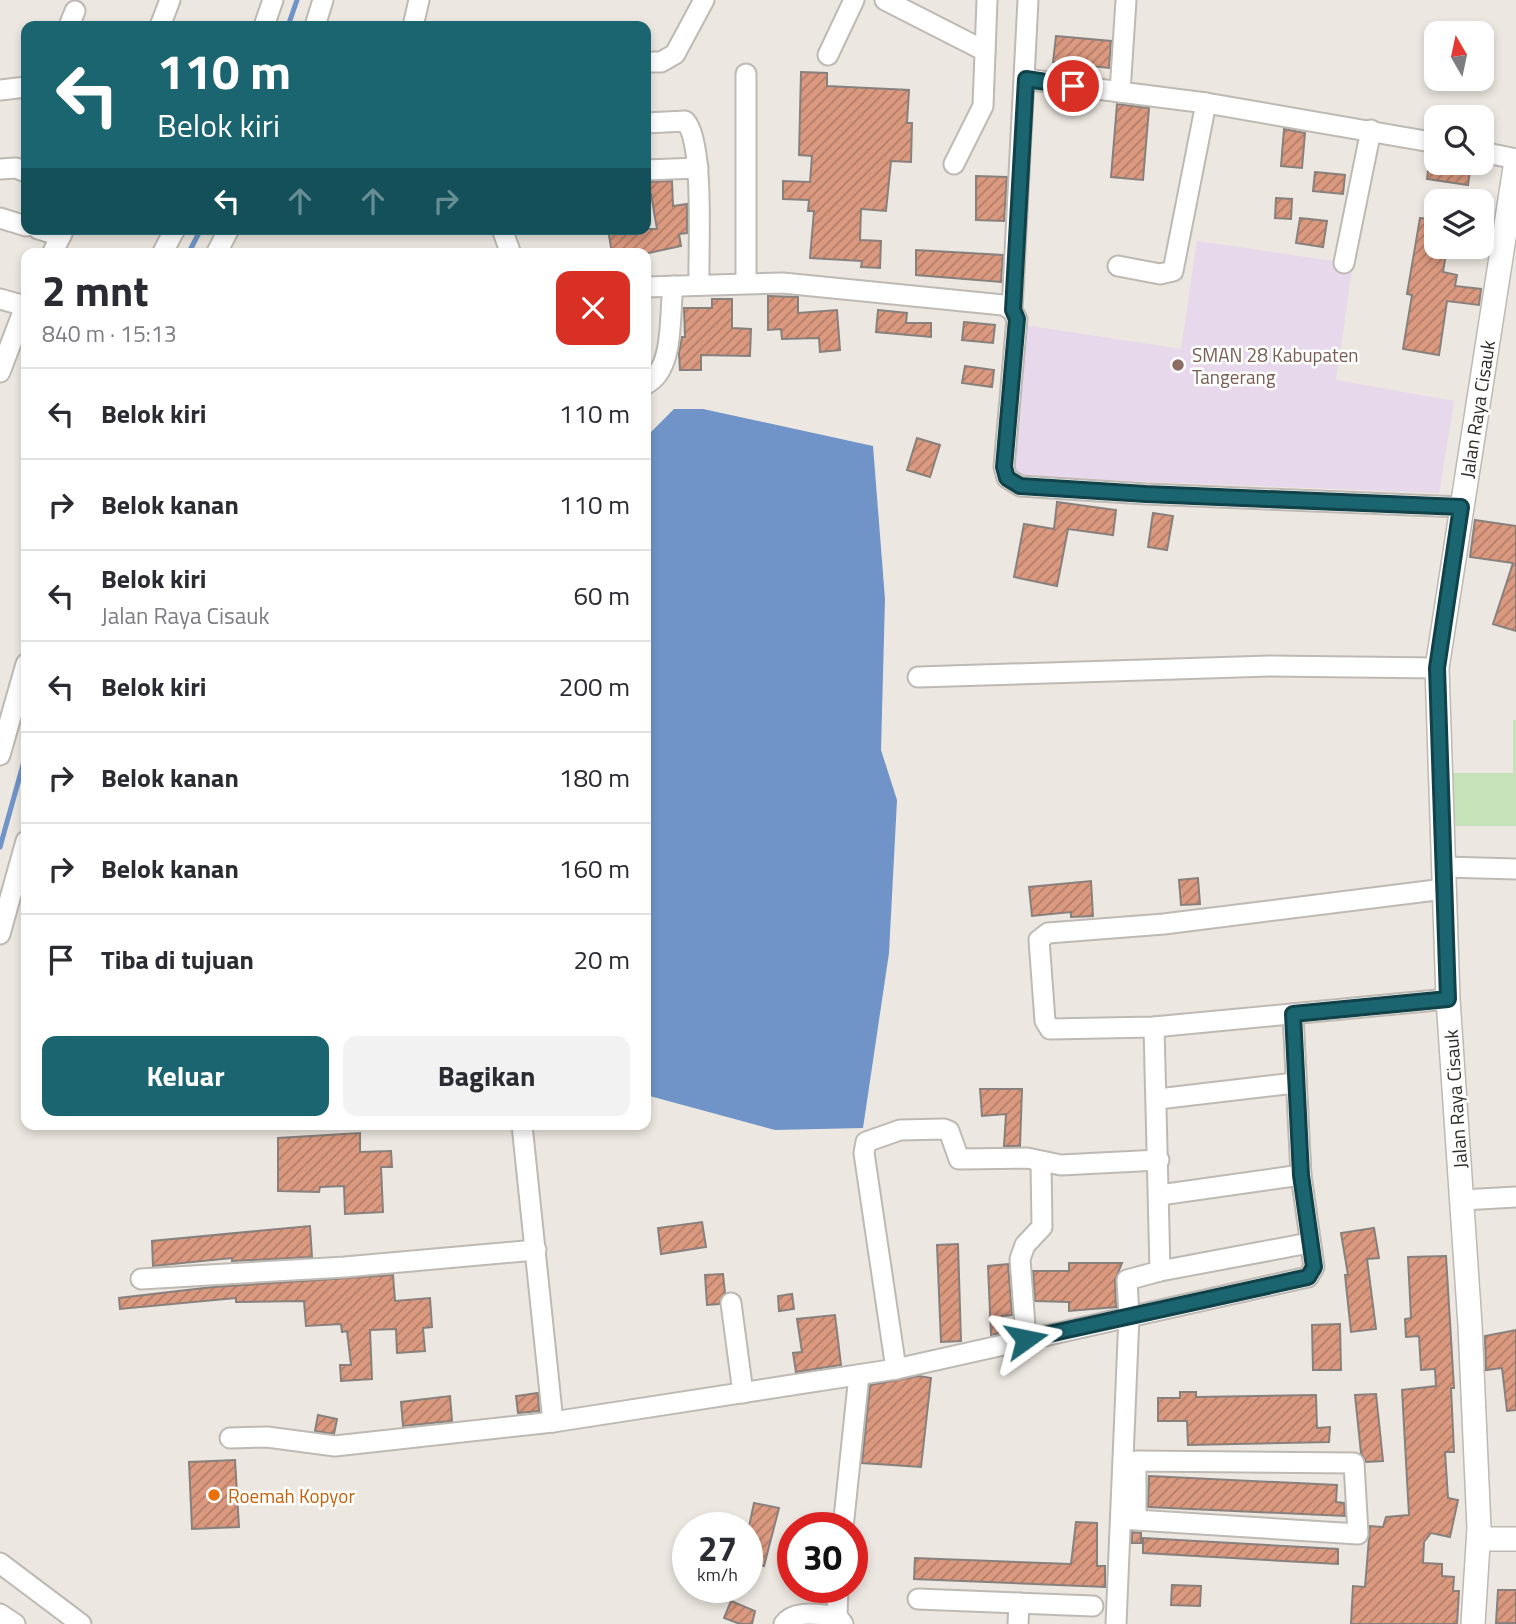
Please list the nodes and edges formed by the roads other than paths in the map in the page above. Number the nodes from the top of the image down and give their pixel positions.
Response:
1 (170, 0) edge
2 (273, 0) edge
3 (323, 0) edge
4 (419, 0) edge
5 (704, 0) edge
6 (854, 0) edge
7 (886, 0) edge
8 (987, 0) edge
9 (1028, 0) edge
10 (1126, 0) edge
11 (162, 21) edge
12 (266, 21) edge
13 (317, 21) edge
14 (414, 21) edge
15 (985, 51) junction
16 (828, 54) dead end
17 (653, 62) edge
18 (746, 74) dead end
19 (1026, 79) junction
20 (21, 88) edge
21 (0, 90) edge
22 (1120, 92) junction
23 (1206, 103) junction
24 (651, 123) edge
25 (1371, 130) junction
26 (1424, 140) edge
27 (1494, 155) edge
28 (1516, 160) edge
29 (954, 164) dead end
30 (698, 168) junction
31 (0, 169) edge
32 (21, 170) edge
33 (651, 170) edge
34 (0, 218) edge
35 (21, 224) edge
36 (1344, 263) dead end
37 (1118, 266) dead end
38 (746, 283) junction
39 (699, 284) junction
40 (673, 286) junction
41 (651, 287) edge
42 (0, 299) edge
43 (21, 304) edge
44 (1013, 310) junction
45 (21, 318) edge
46 (0, 372) edge
47 (651, 381) edge
48 (1461, 507) junction
49 (1437, 668) junction
50 (918, 677) dead end
51 (21, 682) edge
52 (0, 755) edge
53 (21, 859) edge
54 (1516, 869) edge
55 (1444, 878) junction
56 (0, 934) edge
57 (1448, 999) junction
58 (1293, 1014) junction
59 (1154, 1027) junction
60 (1295, 1083) junction
61 (1158, 1099) junction
62 (523, 1130) edge
63 (1159, 1160) junction
64 (1041, 1163) junction
65 (1301, 1175) junction
66 (1160, 1195) junction
67 (1516, 1197) edge
68 (1462, 1200) junction
69 (1309, 1243) junction
70 (536, 1250) junction
71 (1160, 1271) junction
72 (141, 1279) dead end
73 (731, 1303) dead end
74 (1129, 1316) junction
75 (1026, 1339) junction
76 (896, 1369) junction
77 (859, 1375) junction
78 (743, 1393) junction
79 (552, 1422) junction
80 (230, 1437) dead end
81 (845, 1512) edge
82 (1129, 1519) junction
83 (1479, 1539) junction
84 (1516, 1539) edge
85 (0, 1563) edge
86 (918, 1599) dead end
87 (1019, 1603) junction
88 (1093, 1606) dead end
89 (0, 1615) edge
90 (840, 1620) edge
91 (15, 1624) edge
92 (81, 1624) edge
93 (784, 1624) edge
94 (1018, 1624) edge
95 (1116, 1624) edge
96 (1473, 1624) edge

1 - 11 street
2 - 12 street
3 - 13 street
4 - 14 street
5 - 17 street
6 - 16 street
7 - 15 street
8 - 15 street
9 - 19 street
10 - 22 street
15 - 29 street
18 - 38 street
19 - 22 street
19 - 44 street
20 - 21 street
22 - 23 street
23 - 25 street
23 - 37 street
24 - 30 street
25 - 26 street
25 - 36 street
27 - 28 street
28 - 48 main road, Jalan Raya Cisauk
30 - 33 street
30 - 39 street
31 - 32 street
34 - 35 street
38 - 39 street
38 - 44 street
39 - 40 street
40 - 41 street
40 - 47 street
42 - 43 street
44 - 48 street
45 - 46 street
48 - 49 main road, Jalan Raya Cisauk
49 - 50 street
49 - 55 main road, Jalan Raya Cisauk
51 - 52 street
53 - 56 street
54 - 55 street
55 - 57 main road, Jalan Raya Cisauk
55 - 59 street
57 - 58 street
57 - 68 main road, Jalan Raya Cisauk
58 - 59 street
58 - 60 street
59 - 61 street
60 - 61 street
60 - 65 street
61 - 63 street
62 - 70 street
63 - 64 street
63 - 66 street
64 - 75 street
64 - 76 street
65 - 66 street
65 - 69 street
66 - 71 street
67 - 68 street
68 - 83 main road, Jalan Raya Cisauk
69 - 71 street
69 - 74 street
70 - 72 street
70 - 79 street
71 - 74 street
73 - 78 street
74 - 75 street
74 - 82 street
75 - 76 street
76 - 77 street
77 - 78 street
77 - 81 street
78 - 79 street
79 - 80 street
82 - 82 street
82 - 95 street
83 - 84 main road
83 - 96 main road, Jalan Raya Cisauk
85 - 92 street
86 - 87 street
87 - 88 street
87 - 94 street
89 - 91 street
90 - 93 street

